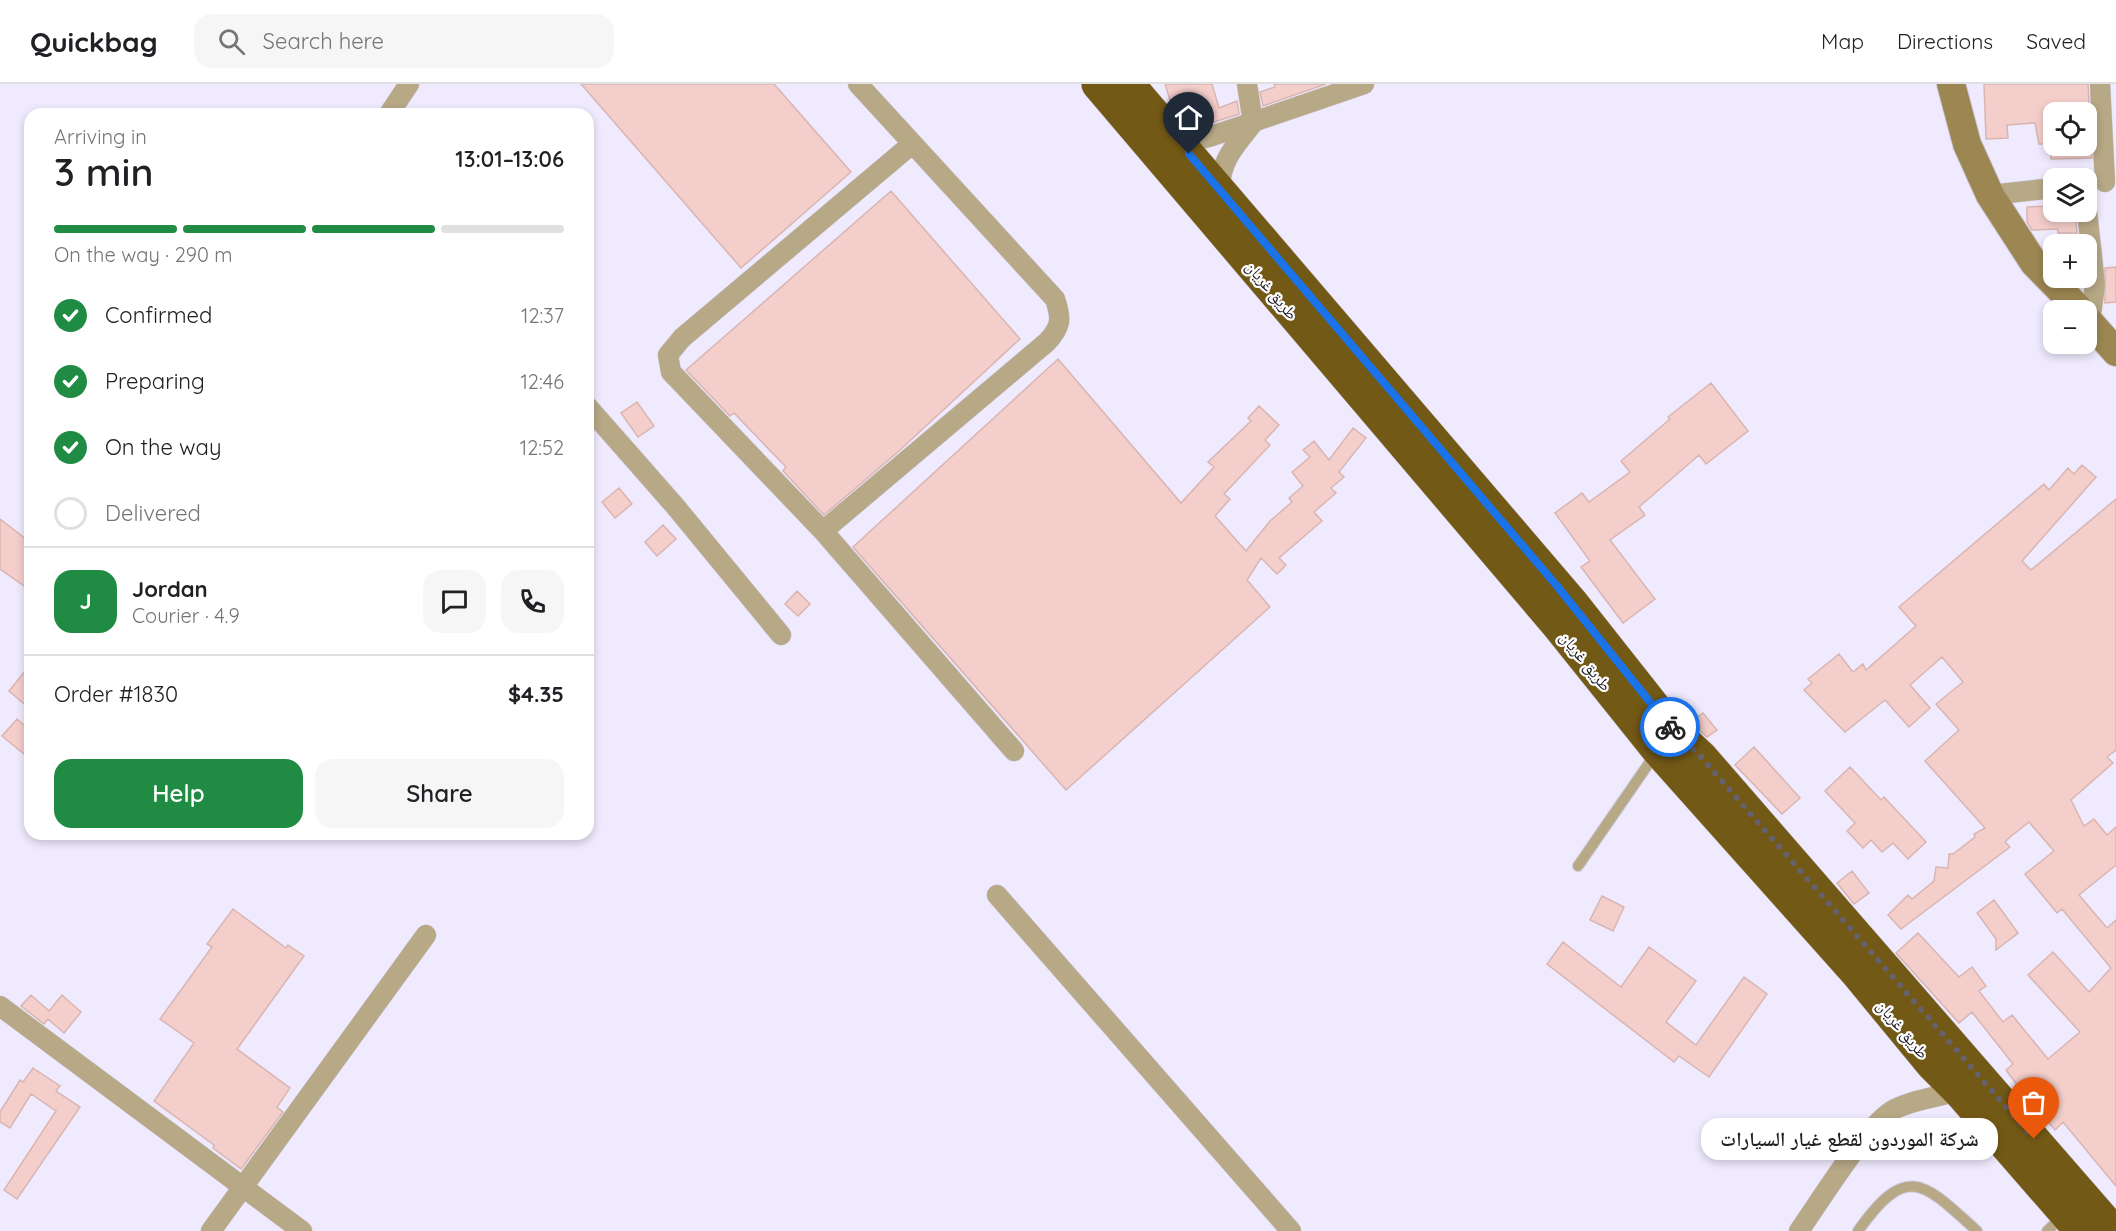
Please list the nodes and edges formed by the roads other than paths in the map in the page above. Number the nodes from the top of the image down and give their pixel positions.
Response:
1 (409, 84) edge
2 (858, 84) edge
3 (1098, 84) edge
4 (1128, 84) edge
5 (1247, 84) edge
6 (1364, 84) edge
7 (1951, 84) edge
8 (2100, 84) edge
9 (393, 108) edge
10 (1253, 123) junction
11 (1173, 137) junction
12 (912, 144) junction
13 (2103, 182) edge
14 (1220, 189) junction
15 (2043, 189) edge
16 (1990, 195) junction
17 (2088, 222) edge
18 (2069, 300) edge
19 (2090, 300) edge
20 (2097, 331) edge
21 (2116, 352) edge
22 (594, 414) edge
23 (823, 531) junction
24 (781, 635) dead end
25 (1666, 741) junction
26 (1014, 751) dead end
27 (1578, 866) dead end
28 (997, 895) dead end
29 (426, 935) dead end
30 (0, 1006) edge
31 (1973, 1087) junction
32 (243, 1188) junction
33 (2070, 1218) edge
34 (211, 1231) edge
35 (302, 1231) edge
36 (1291, 1231) edge
37 (1798, 1231) edge
38 (1858, 1231) edge
39 (1977, 1231) edge
40 (2113, 1231) edge

1 - 9 street
2 - 12 street
3 - 25 highway, طريق غريان
4 - 11 highway, طريق غريان
5 - 10 street
6 - 10 street
7 - 16 street
8 - 13 street
10 - 11 street
10 - 14 street
11 - 14 highway, طريق غريان
12 - 23 street
12 - 23 street
14 - 25 highway, طريق غريان
15 - 16 street
16 - 18 street
17 - 19 street
20 - 21 street
22 - 24 street
23 - 26 street
25 - 27 lane
25 - 31 highway, طريق غريان
28 - 36 street
29 - 32 street
30 - 32 street
31 - 33 highway, طريق غريان
31 - 37 street
32 - 34 street
32 - 35 street
33 - 40 highway, طريق غريان
38 - 39 lane

